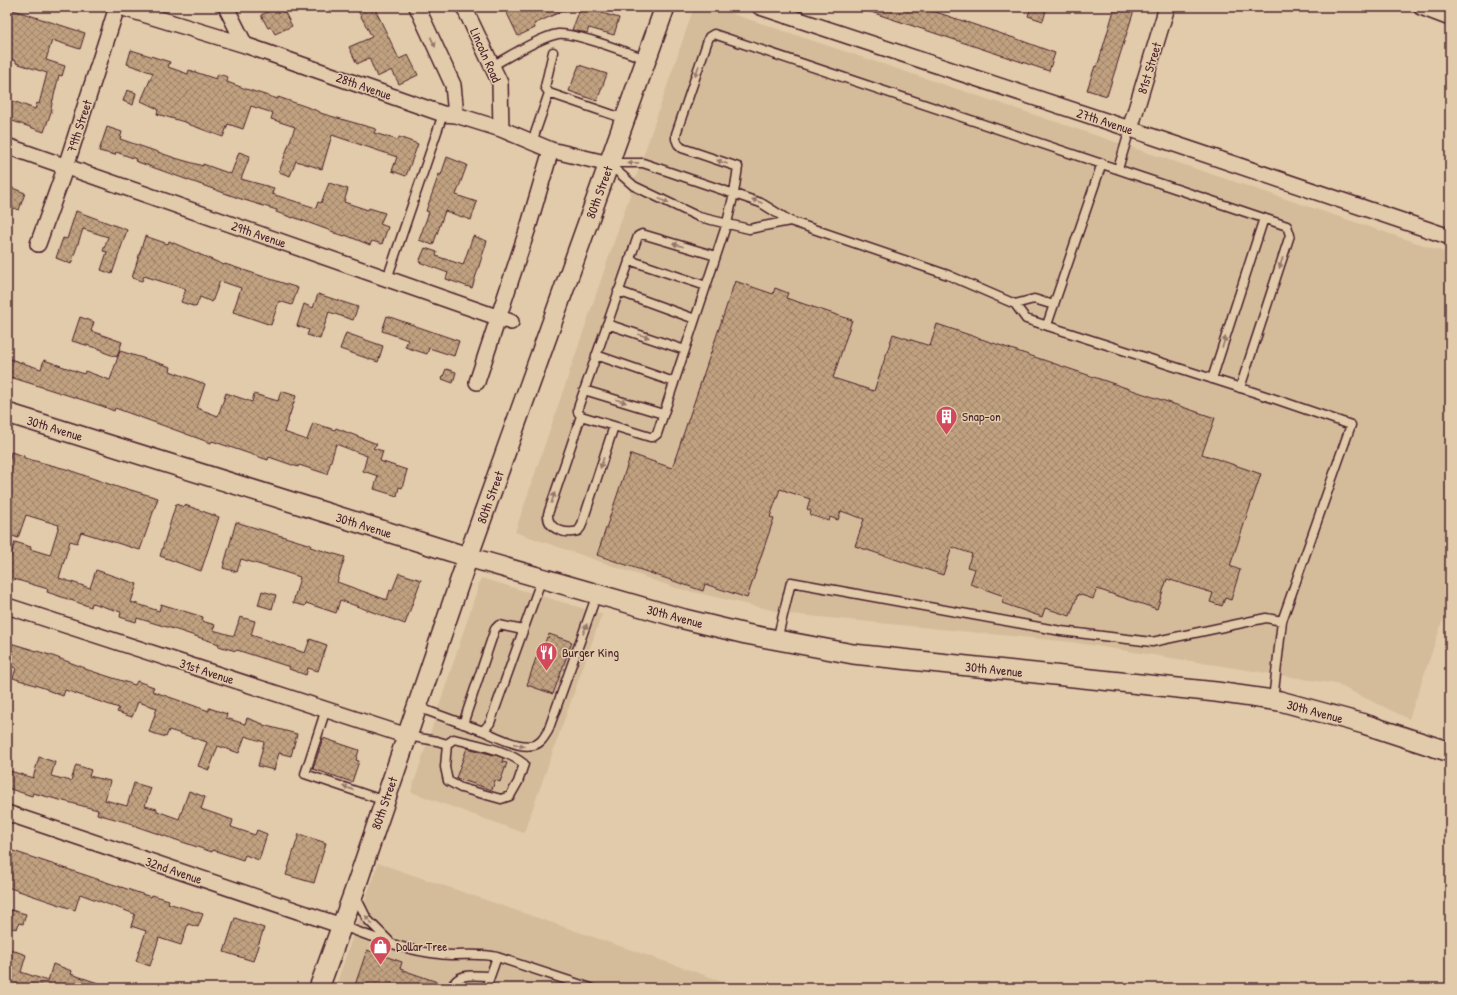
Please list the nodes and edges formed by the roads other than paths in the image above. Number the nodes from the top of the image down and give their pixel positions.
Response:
1 (119, 7) edge
2 (226, 7) edge
3 (416, 7) edge
4 (464, 7) edge
5 (760, 7) edge
6 (1167, 7) edge
7 (1421, 7) edge
8 (664, 8) edge
9 (1450, 18) edge
10 (245, 44) junction
11 (554, 52) dead end
12 (646, 59) junction
13 (492, 66) junction
14 (549, 93) junction
15 (450, 114) junction
16 (625, 119) junction
17 (501, 129) junction
18 (1130, 129) junction
19 (532, 142) junction
20 (7, 146) edge
21 (551, 150) junction
22 (609, 164) junction
23 (1102, 164) junction
24 (66, 166) junction
25 (1118, 169) junction
26 (734, 193) junction
27 (1264, 218) junction
28 (790, 221) junction
29 (727, 223) junction
30 (1450, 237) edge
31 (38, 244) dead end
32 (716, 256) junction
33 (629, 260) junction
34 (387, 279) junction
35 (706, 286) junction
36 (618, 291) junction
37 (1015, 304) junction
38 (1054, 305) junction
39 (695, 319) junction
40 (504, 320) junction
41 (607, 324) junction
42 (1046, 325) junction
43 (684, 350) junction
44 (596, 355) junction
45 (1212, 379) junction
46 (477, 382) dead end
47 (674, 382) junction
48 (1240, 388) junction
49 (584, 390) junction
50 (7, 413) edge
51 (663, 414) junction
52 (581, 416) junction
53 (614, 426) junction
54 (468, 557) junction
55 (542, 578) junction
56 (597, 594) junction
57 (7, 606) edge
58 (1282, 621) junction
59 (523, 630) junction
60 (777, 640) junction
61 (1273, 700) junction
62 (417, 707) junction
63 (326, 709) junction
64 (463, 724) junction
65 (483, 731) junction
66 (407, 736) junction
67 (447, 744) junction
68 (1450, 752) edge
69 (385, 801) junction
70 (7, 813) edge
71 (354, 892) junction
72 (342, 926) junction
73 (391, 943) junction
74 (497, 957) junction
75 (490, 976) junction
76 (319, 988) edge
77 (451, 988) edge
78 (486, 988) edge
79 (591, 988) edge

1 - 10 street, 28th Avenue
1 - 24 street, 79th Street
2 - 10 street
3 -> 15 street
4 - 13 street, Lincoln Road
5 - 18 street, 27th Avenue
6 - 18 street, 81st Street
7 - 9 street
8 - 12 street, 80th Street
10 - 15 street, 28th Avenue
11 - 14 lane
12 - 13 lane
12 - 16 street, 80th Street
13 - 17 street, Lincoln Road
14 - 16 lane
14 - 19 lane
15 - 17 street, 28th Avenue
15 - 34 lane
16 - 22 street, 80th Street
17 - 19 street, 28th Avenue
18 - 25 lane
18 - 30 street, 27th Avenue
19 - 21 street, 28th Avenue
20 - 24 street, 29th Avenue
21 - 22 street, 28th Avenue
21 - 40 street
26 -> 22 lane
22 -> 29 lane
22 - 54 street, 80th Street
23 - 25 lane
23 - 26 lane
23 - 38 lane
24 - 31 street, 79th Street
24 - 34 street, 29th Avenue
25 - 27 lane
28 -> 26 lane
26 - 29 lane
45 -> 27 lane
27 -> 48 lane
28 - 29 lane
28 - 37 lane
29 - 32 lane
32 -> 33 lane
32 - 35 lane
33 - 35 lane
33 - 36 lane
34 - 40 street, 29th Avenue
35 - 39 lane
36 - 39 lane
36 - 41 lane
37 - 38 lane
37 - 42 lane
38 - 42 lane
39 - 43 lane
40 - 46 street
41 -> 43 lane
41 - 44 lane
42 - 45 lane
43 - 47 lane
44 - 47 lane
44 - 49 lane
45 - 48 lane
47 - 51 lane
48 - 58 lane
49 -> 51 lane
49 - 52 lane
50 - 54 street, 30th Avenue
51 - 53 lane
52 - 53 lane
53 -> 52 lane
54 - 55 street, 30th Avenue
54 - 62 street, 80th Street
55 - 56 street, 30th Avenue
55 - 59 lane
56 - 60 street, 30th Avenue
65 -> 56 lane
57 - 63 street, 31st Avenue
58 - 60 lane
58 - 61 lane
59 - 64 lane
59 - 65 lane
60 - 61 street, 30th Avenue
61 - 68 street, 30th Avenue
62 - 64 lane
62 - 66 street, 80th Street
63 - 66 street, 31st Avenue
69 -> 63 lane
64 - 65 lane
66 - 67 lane
66 - 69 street, 80th Street
67 - 67 lane
69 - 71 street, 80th Street
70 - 72 street, 32nd Avenue
71 - 72 street, 80th Street
73 -> 71 lane
72 - 73 lane
72 - 76 street, 80th Street
73 - 74 lane
74 - 75 lane
74 - 79 lane
75 - 77 lane
75 - 78 lane

